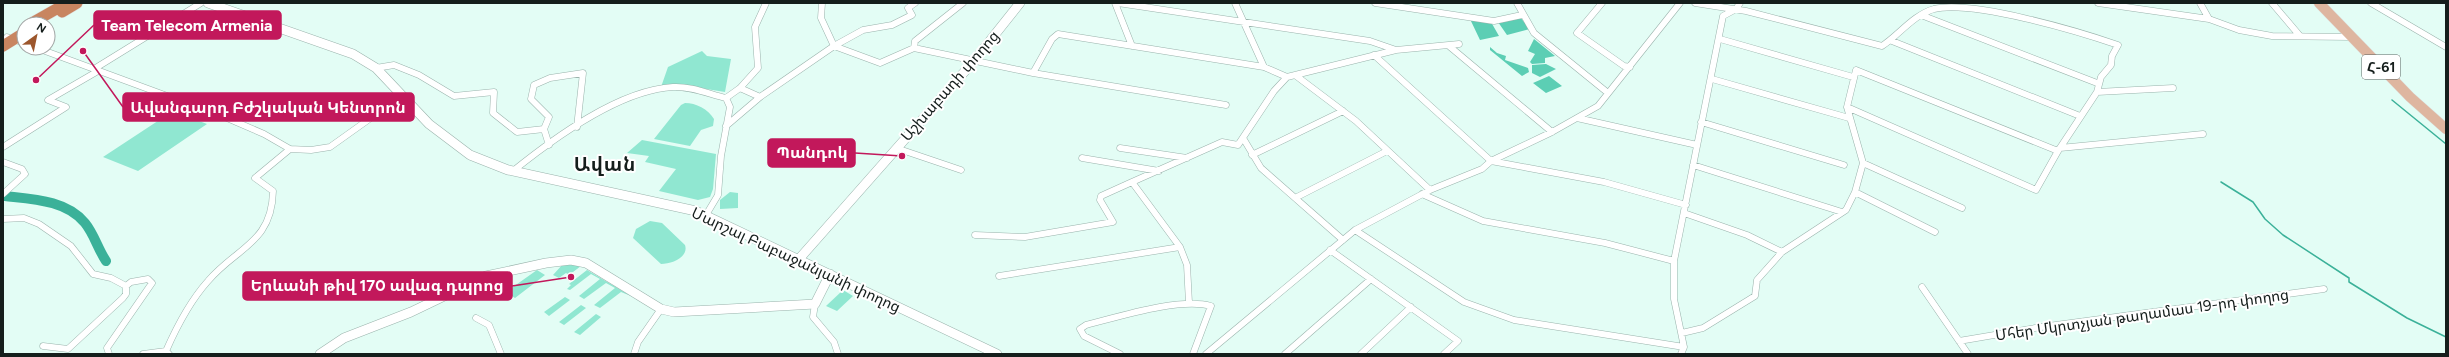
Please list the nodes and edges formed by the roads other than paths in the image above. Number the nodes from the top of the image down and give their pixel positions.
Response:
1 (67, 3) edge
2 (77, 3) edge
3 (201, 3) edge
4 (208, 3) edge
5 (766, 3) edge
6 (822, 3) edge
7 (915, 3) edge
8 (963, 3) edge
9 (1020, 3) edge
10 (1116, 3) edge
11 (1235, 3) edge
12 (1374, 3) edge
13 (1517, 3) edge
14 (1602, 3) edge
15 (1680, 3) edge
16 (1695, 3) edge
17 (1740, 3) edge
18 (2098, 3) edge
19 (2200, 3) edge
20 (2272, 3) edge
21 (2319, 3) edge
22 (2371, 3) edge
23 (1736, 9) junction
24 (1522, 15) junction
25 (1921, 15) junction
26 (44, 16) edge
27 (54, 16) edge
28 (2209, 18) junction
29 (1242, 23) junction
30 (16, 33) edge
31 (2300, 36) junction
32 (2351, 37) junction
33 (1720, 39) junction
34 (7, 40) edge
35 (1892, 41) junction
36 (1459, 44) dead end
37 (834, 46) junction
38 (1132, 46) junction
39 (1449, 46) junction
40 (2446, 47) edge
41 (914, 48) junction
42 (1396, 50) junction
43 (56, 55) edge
44 (1374, 55) junction
45 (973, 62) junction
46 (1264, 67) junction
47 (1630, 67) junction
48 (376, 68) junction
49 (96, 70) junction
50 (1033, 73) junction
51 (1295, 75) junction
52 (1853, 77) junction
53 (1287, 78) junction
54 (1712, 79) junction
55 (2097, 83) junction
56 (740, 88) junction
57 (2173, 88) dead end
58 (2097, 92) junction
59 (1608, 93) junction
60 (403, 95) junction
61 (760, 97) junction
62 (726, 98) junction
63 (1226, 105) dead end
64 (1847, 107) junction
65 (1344, 112) junction
66 (2080, 116) junction
67 (1577, 118) junction
68 (1849, 118) junction
69 (1701, 122) junction
70 (726, 126) junction
71 (577, 127) junction
72 (544, 129) junction
73 (2446, 129) edge
74 (1552, 132) junction
75 (2203, 134) dead end
76 (1243, 138) junction
77 (549, 145) junction
78 (1697, 145) junction
79 (3, 148) edge
80 (896, 148) junction
81 (1120, 148) dead end
82 (290, 149) junction
83 (2059, 149) junction
84 (1387, 151) junction
85 (1252, 155) junction
86 (1082, 158) dead end
87 (1187, 158) junction
88 (1491, 161) junction
89 (3, 162) edge
90 (1863, 163) junction
91 (1693, 165) junction
92 (1844, 165) dead end
93 (961, 170) dead end
94 (513, 171) junction
95 (1160, 171) junction
96 (1132, 182) junction
97 (1430, 190) junction
98 (1855, 192) junction
99 (3, 194) edge
100 (1422, 194) junction
101 (1295, 198) junction
102 (1686, 205) junction
103 (1962, 208) dead end
104 (1842, 212) junction
105 (1684, 213) junction
106 (706, 215) junction
107 (3, 219) edge
108 (1355, 230) junction
109 (1935, 232) dead end
110 (975, 235) dead end
111 (1342, 240) junction
112 (1180, 247) junction
113 (1330, 250) junction
114 (1782, 252) junction
115 (798, 259) junction
116 (1674, 261) junction
117 (830, 274) junction
118 (998, 276) dead end
119 (1371, 279) junction
120 (126, 286) junction
121 (1922, 286) dead end
122 (2324, 289) dead end
123 (1189, 303) junction
124 (815, 304) junction
125 (1411, 308) junction
126 (661, 309) junction
127 (476, 318) dead end
128 (1682, 333) junction
129 (1959, 340) junction
130 (43, 346) dead end
131 (1684, 346) junction
132 (168, 353) edge
133 (109, 354) edge
134 (143, 354) edge
135 (320, 354) edge
136 (501, 354) edge
137 (634, 354) edge
138 (838, 354) edge
139 (997, 354) edge
140 (1120, 354) edge
141 (1193, 354) edge
142 (1206, 354) edge
143 (1285, 354) edge
144 (1361, 354) edge
145 (1444, 354) edge
146 (1681, 354) edge
147 (1968, 354) edge

1 - 26 highway
2 - 27 highway
3 - 49 street
4 - 48 main road, Մարշալ Բաբաջանյանի փողոց
5 - 56 street
6 - 37 street
7 - 37 street
8 - 41 street
9 - 45 main road, Աշխաբադի փողոց
10 - 29 street
10 - 38 street
11 - 29 street
12 - 24 street
13 - 24 street
14 - 47 street
15 - 47 street
16 - 23 street
17 - 23 street
18 - 28 street
19 - 28 street
20 - 31 street
21 - 32 main road, Հ-61
22 - 40 street
23 - 33 street
23 - 35 street
24 - 59 street
25 - 35 street
25 - 55 street
25 - 55 street
28 - 31 street
29 - 42 street
29 - 46 street
30 - 34 highway
31 - 32 street
32 - 73 main road, Հ-61
33 - 52 street
33 - 54 street
35 - 66 street
36 - 39 street
37 - 41 street
37 - 61 street
38 - 46 street
38 - 50 street
39 - 42 street
39 - 74 street
41 - 45 street
42 - 44 street
43 - 49 street
44 - 51 street
44 - 88 street
45 - 50 street
45 - 80 main road, Աշխաբադի փողոց
46 - 53 street
47 - 59 street
48 - 60 main road, Մարշալ Բաբաջանյանի փողոց
48 - 72 street
49 - 79 street
49 - 82 street
50 - 63 street
51 - 53 street
51 - 65 street
52 - 64 street
52 - 83 street
53 - 76 street
54 - 68 street
54 - 69 street
55 - 58 street
56 - 61 street
56 - 62 street
57 - 58 street
58 - 66 street
59 - 67 street
60 - 82 street
60 - 94 main road, Մարշալ Բաբաջանյանի փողոց
61 - 70 street
62 - 70 street
62 - 71 street
64 - 68 street
64 - 83 street
65 - 84 street
65 - 85 street
66 - 83 street
67 - 74 street
67 - 78 street
68 - 90 street
69 - 78 street
69 - 92 street
70 - 106 street
71 - 72 street
71 - 77 street
72 - 77 street
74 - 88 street
75 - 83 street
76 - 85 street
76 - 87 street
77 - 94 street
78 - 91 street
80 - 93 street
80 - 115 main road, Աշխաբադի փողոց
81 - 87 street
82 - 132 street
84 - 97 street
84 - 101 street
85 - 101 street
86 - 95 street
87 - 95 street
88 - 97 street
88 - 102 street
89 - 99 street
90 - 98 street
90 - 103 street
91 - 102 street
91 - 104 street
94 - 106 main road, Մարշալ Բաբաջանյանի փողոց
95 - 96 street
96 - 110 street
96 - 112 street
97 - 100 street
98 - 104 street
98 - 109 street
100 - 108 street
100 - 116 street
101 - 111 street
102 - 105 street
104 - 114 street
105 - 114 street
105 - 116 street
106 - 115 main road, Մարշալ Բաբաջանյանի փողոց
107 - 120 street
108 - 111 street
108 - 131 street
111 - 113 street
112 - 118 street
112 - 123 street
113 - 119 street
113 - 142 street
114 - 128 street
115 - 117 main road, Մարշալ Բաբաջանյանի փողոց
116 - 128 street
117 - 124 main road
117 - 139 main road, Մարշալ Բաբաջանյանի փողոց
119 - 125 street
119 - 143 street
120 - 130 street
120 - 133 street
121 - 129 street
122 - 129 street, Մհեր Մկրտչյան թաղամաս 19-րդ փողոց
123 - 140 street
123 - 141 street
124 - 126 main road
124 - 138 street
125 - 144 street
125 - 145 street
126 - 135 main road
126 - 137 street
127 - 136 street
128 - 131 street
129 - 147 street
131 - 146 street
132 - 134 street

